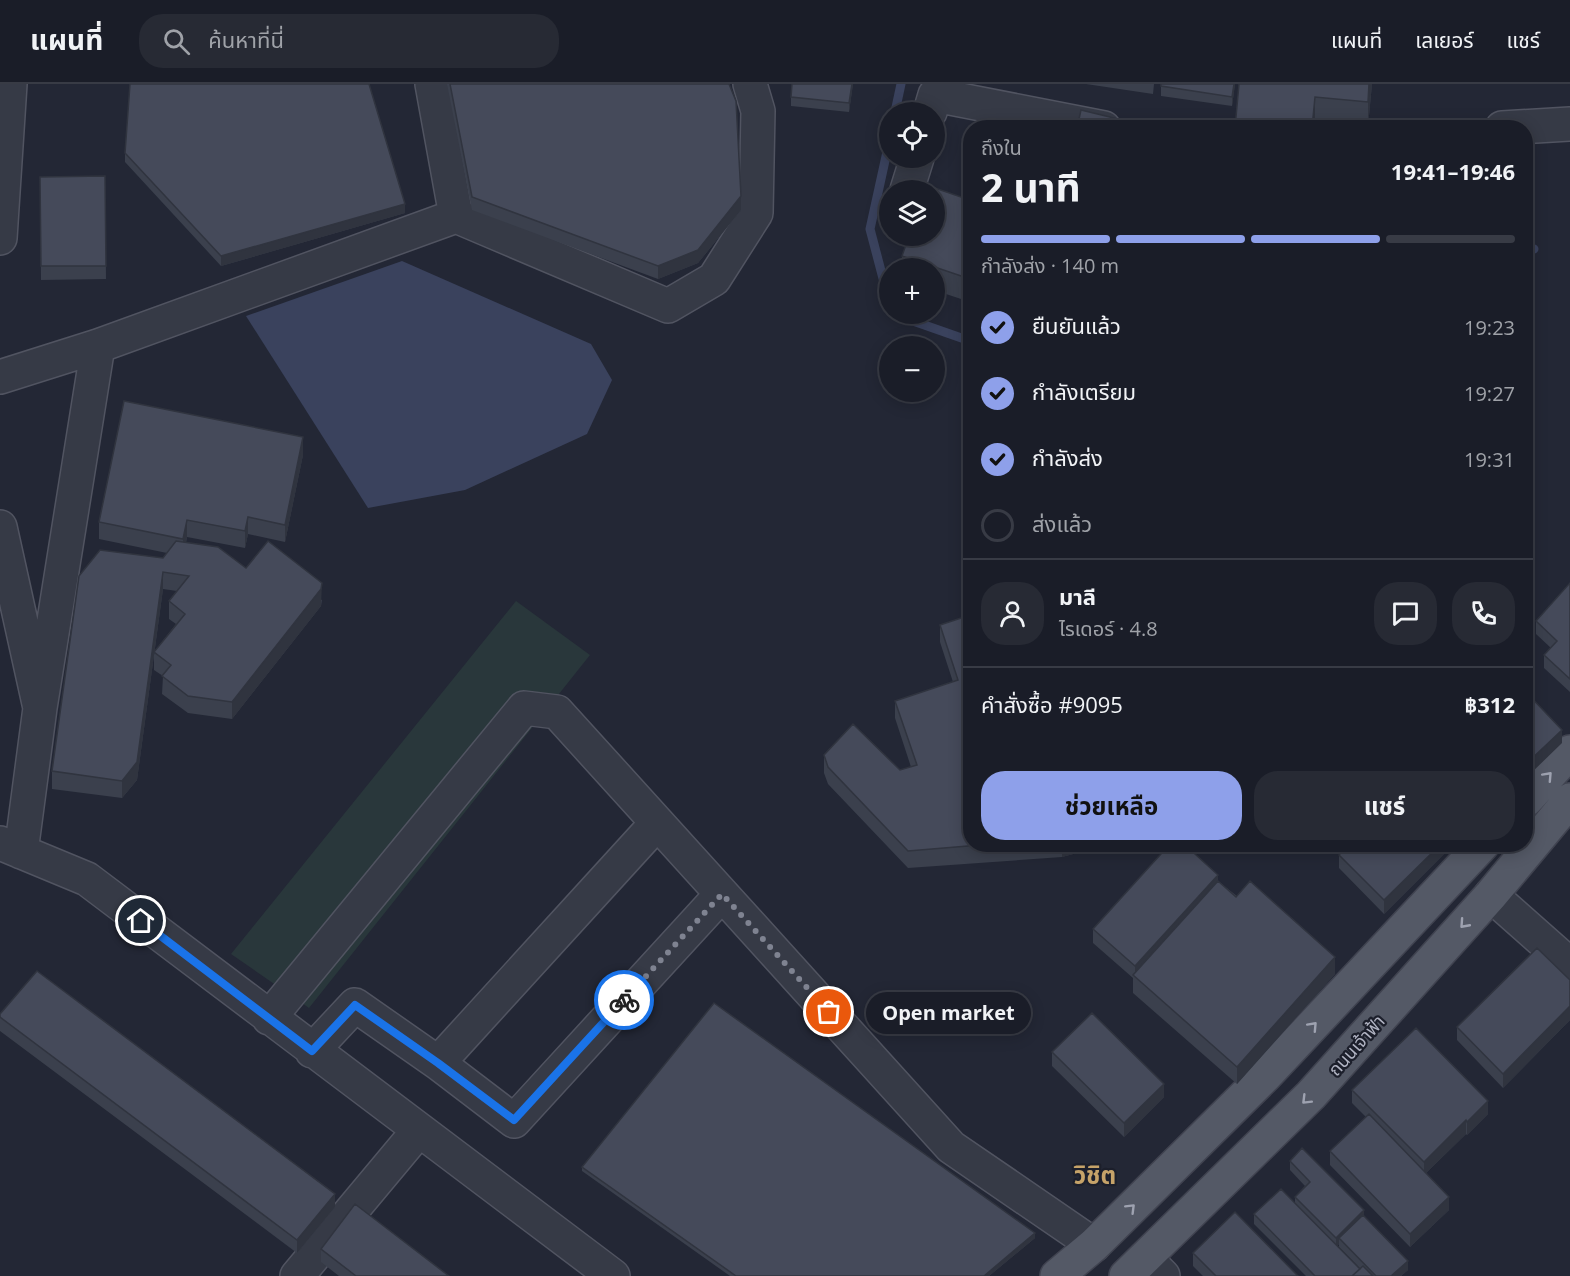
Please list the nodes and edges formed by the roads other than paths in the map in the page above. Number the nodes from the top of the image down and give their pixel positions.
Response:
1 (10, 84) edge
2 (432, 84) edge
3 (750, 84) edge
4 (933, 102) edge
5 (1063, 120) edge
6 (1570, 124) edge
7 (1533, 126) edge
8 (456, 216) junction
9 (0, 238) edge
10 (98, 346) junction
11 (0, 377) edge
12 (0, 527) edge
13 (40, 708) junction
14 (1570, 752) edge
15 (1533, 792) edge
16 (1570, 800) edge
17 (657, 823) junction
18 (1533, 844) edge
19 (11, 847) edge
20 (1475, 852) edge
21 (1527, 852) edge
22 (722, 894) junction
23 (1491, 895) junction
24 (1570, 965) edge
25 (269, 1018) junction
26 (312, 1051) junction
27 (438, 1063) junction
28 (419, 1130) junction
29 (1094, 1245) junction
30 (1144, 1270) edge
31 (297, 1276) edge
32 (613, 1276) edge
33 (1057, 1276) edge

1 - 9 street
2 - 8 street
3 - 8 street
4 - 5 street
6 - 7 street
8 - 10 street
10 - 11 street
10 - 13 street
12 - 13 street
13 - 19 street
15 -> 14 main road
16 - 18 main road, ถนนเจ้าฟ้า
17 - 22 street
17 - 25 street
17 - 27 street
19 - 25 street
29 -> 20 main road
21 - 23 main road, ถนนเจ้าฟ้า
22 - 27 street
22 - 29 street
23 - 24 street
23 -> 30 main road, ถนนเจ้าฟ้า
25 - 26 street
26 - 27 street
26 - 28 street
28 - 31 street
28 - 32 street
29 - 33 main road

